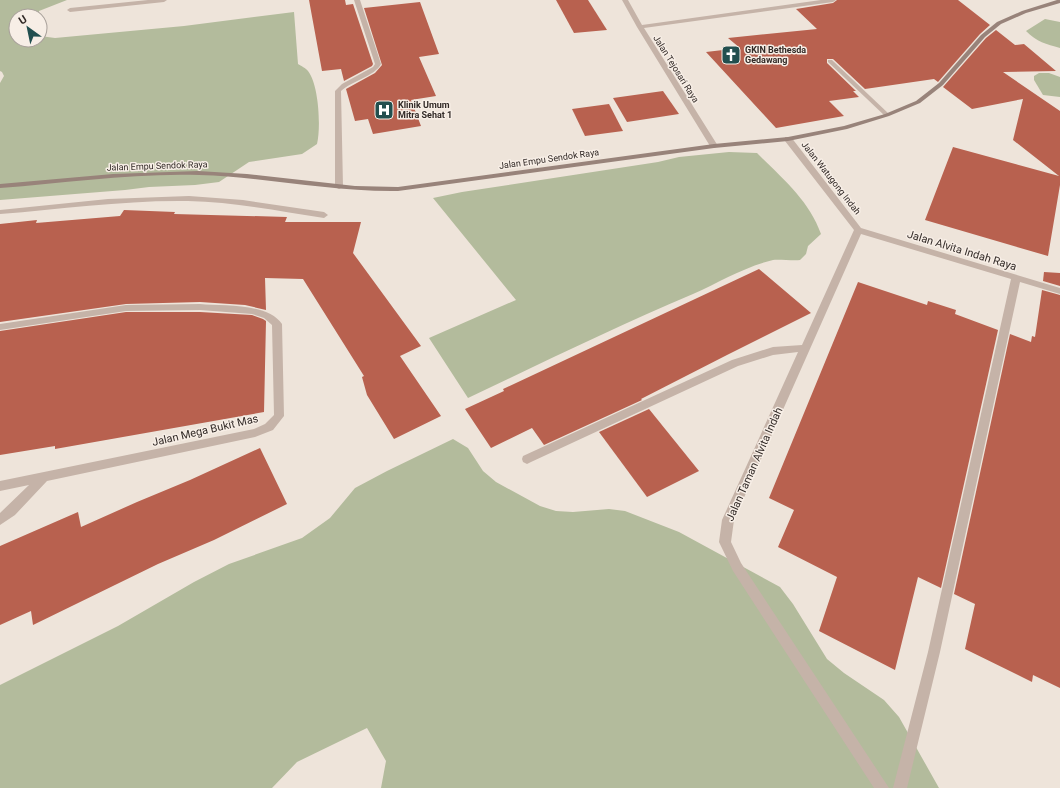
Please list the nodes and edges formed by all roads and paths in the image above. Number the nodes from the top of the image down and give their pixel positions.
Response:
1 (164, 0) edge
2 (357, 0) edge
3 (625, 0) edge
4 (833, 0) edge
5 (1060, 0) edge
6 (70, 10) dead end
7 (640, 27) junction
8 (830, 61) dead end
9 (887, 115) junction
10 (788, 139) junction
11 (714, 146) junction
12 (0, 186) edge
13 (339, 187) junction
14 (0, 212) edge
15 (324, 215) dead end
16 (858, 230) junction
17 (1016, 278) junction
18 (1060, 291) edge
19 (0, 327) edge
20 (806, 348) junction
21 (527, 459) dead end
22 (44, 477) junction
23 (0, 486) edge
24 (0, 520) edge
25 (882, 788) edge
26 (900, 788) edge

1 - 6 street
2 - 13 street
3 - 7 street, Jalan Tejosari Raya
4 - 7 street
5 - 9 street, Jalan Empu Sendok Raya
7 - 11 street, Jalan Tejosari Raya
8 - 9 street
9 - 10 street, Jalan Empu Sendok Raya
10 - 11 street, Jalan Empu Sendok Raya
10 - 16 street, Jalan Watugong Indah
11 - 13 street, Jalan Empu Sendok Raya
12 - 13 street, Jalan Empu Sendok Raya
14 - 15 street
16 - 17 street, Jalan Alvita Indah Raya
16 - 20 street, Jalan Taman Alvita Indah
17 - 18 street, Jalan Alvita Indah Raya
17 - 26 street
19 - 22 street, Jalan Mega Bukit Mas
20 - 21 street
20 - 25 street, Jalan Taman Alvita Indah
22 - 23 street, Jalan Mega Bukit Mas
22 - 24 street

